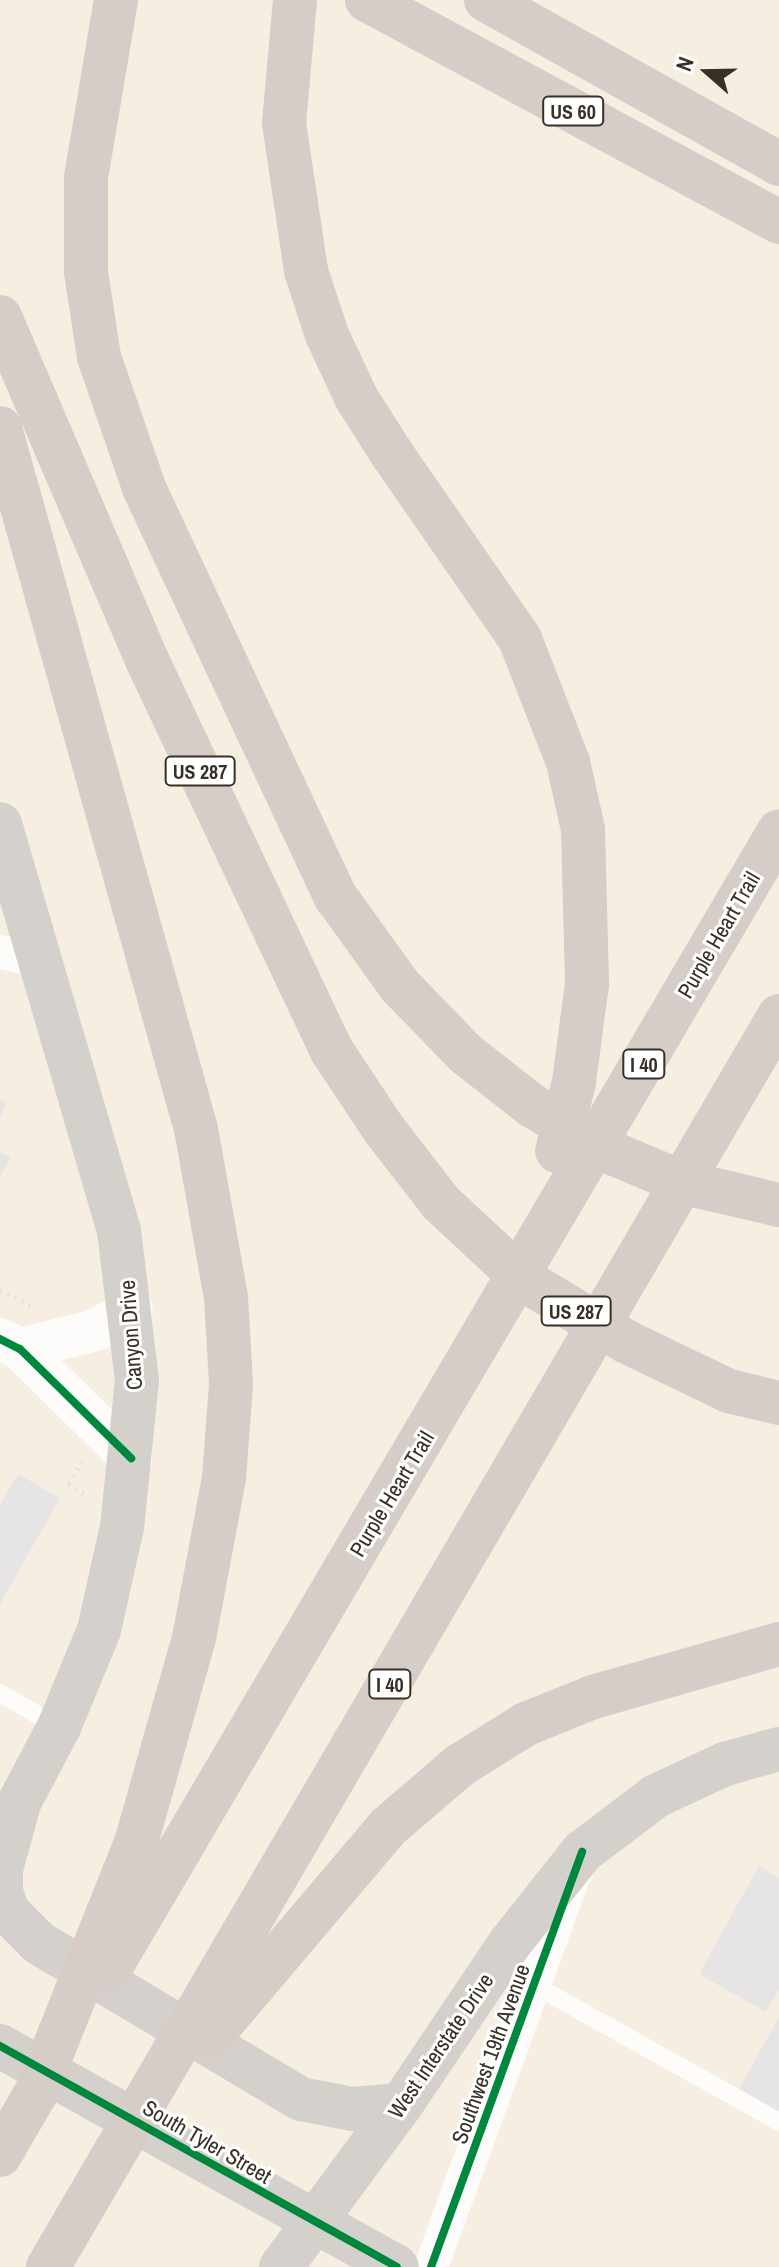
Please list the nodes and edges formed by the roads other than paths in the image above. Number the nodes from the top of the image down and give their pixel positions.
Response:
1 (295, 0) edge
2 (367, 0) edge
3 (486, 0) edge
4 (112, 12) edge
5 (779, 164) edge
6 (779, 222) edge
7 (0, 317) edge
8 (0, 428) edge
9 (779, 831) edge
10 (2, 837) edge
11 (20, 956) edge
12 (779, 1016) edge
13 (779, 1205) edge
14 (509, 1298) junction
15 (132, 1310) junction
16 (10, 1344) edge
17 (779, 1403) edge
18 (131, 1458) junction
19 (779, 1644) edge
20 (0, 1693) edge
21 (59, 1727) junction
22 (768, 1761) edge
23 (9, 1822) edge
24 (582, 1852) junction
25 (154, 1854) junction
26 (266, 1936) junction
27 (536, 1986) junction
28 (0, 2046) edge
29 (401, 2105) junction
30 (779, 2122) edge
31 (0, 2155) edge
32 (313, 2223) junction
33 (48, 2267) edge
34 (281, 2267) edge
35 (397, 2267) edge
36 (431, 2267) edge

1 - 14 highway
2 - 6 highway, US 60
3 - 5 highway, US 60
4 - 13 highway
7 - 17 highway, US 287
8 - 25 highway
9 - 14 highway, Purple Heart Trail / I 40
10 - 11 main road, Canyon Drive
11 - 15 main road, Canyon Drive
12 - 26 highway, I 40
14 - 25 highway, Purple Heart Trail / I 40
15 - 16 street
15 - 18 main road, Canyon Drive
16 - 18 street
18 - 21 main road, Canyon Drive
19 - 26 highway
20 - 21 lane
21 - 23 main road, Canyon Drive
22 - 24 main road, West Interstate Drive
23 - 29 main road, Canyon Drive
24 - 27 street, Southwest 19th Avenue
24 - 29 main road, West Interstate Drive
25 - 31 highway
26 - 33 highway
27 - 30 lane
27 - 36 street, Southwest 19th Avenue
28 - 32 main road, South Tyler Street
29 - 32 main road, West Interstate Drive
32 - 34 main road, West Interstate Drive
32 - 35 main road, South Tyler Street

